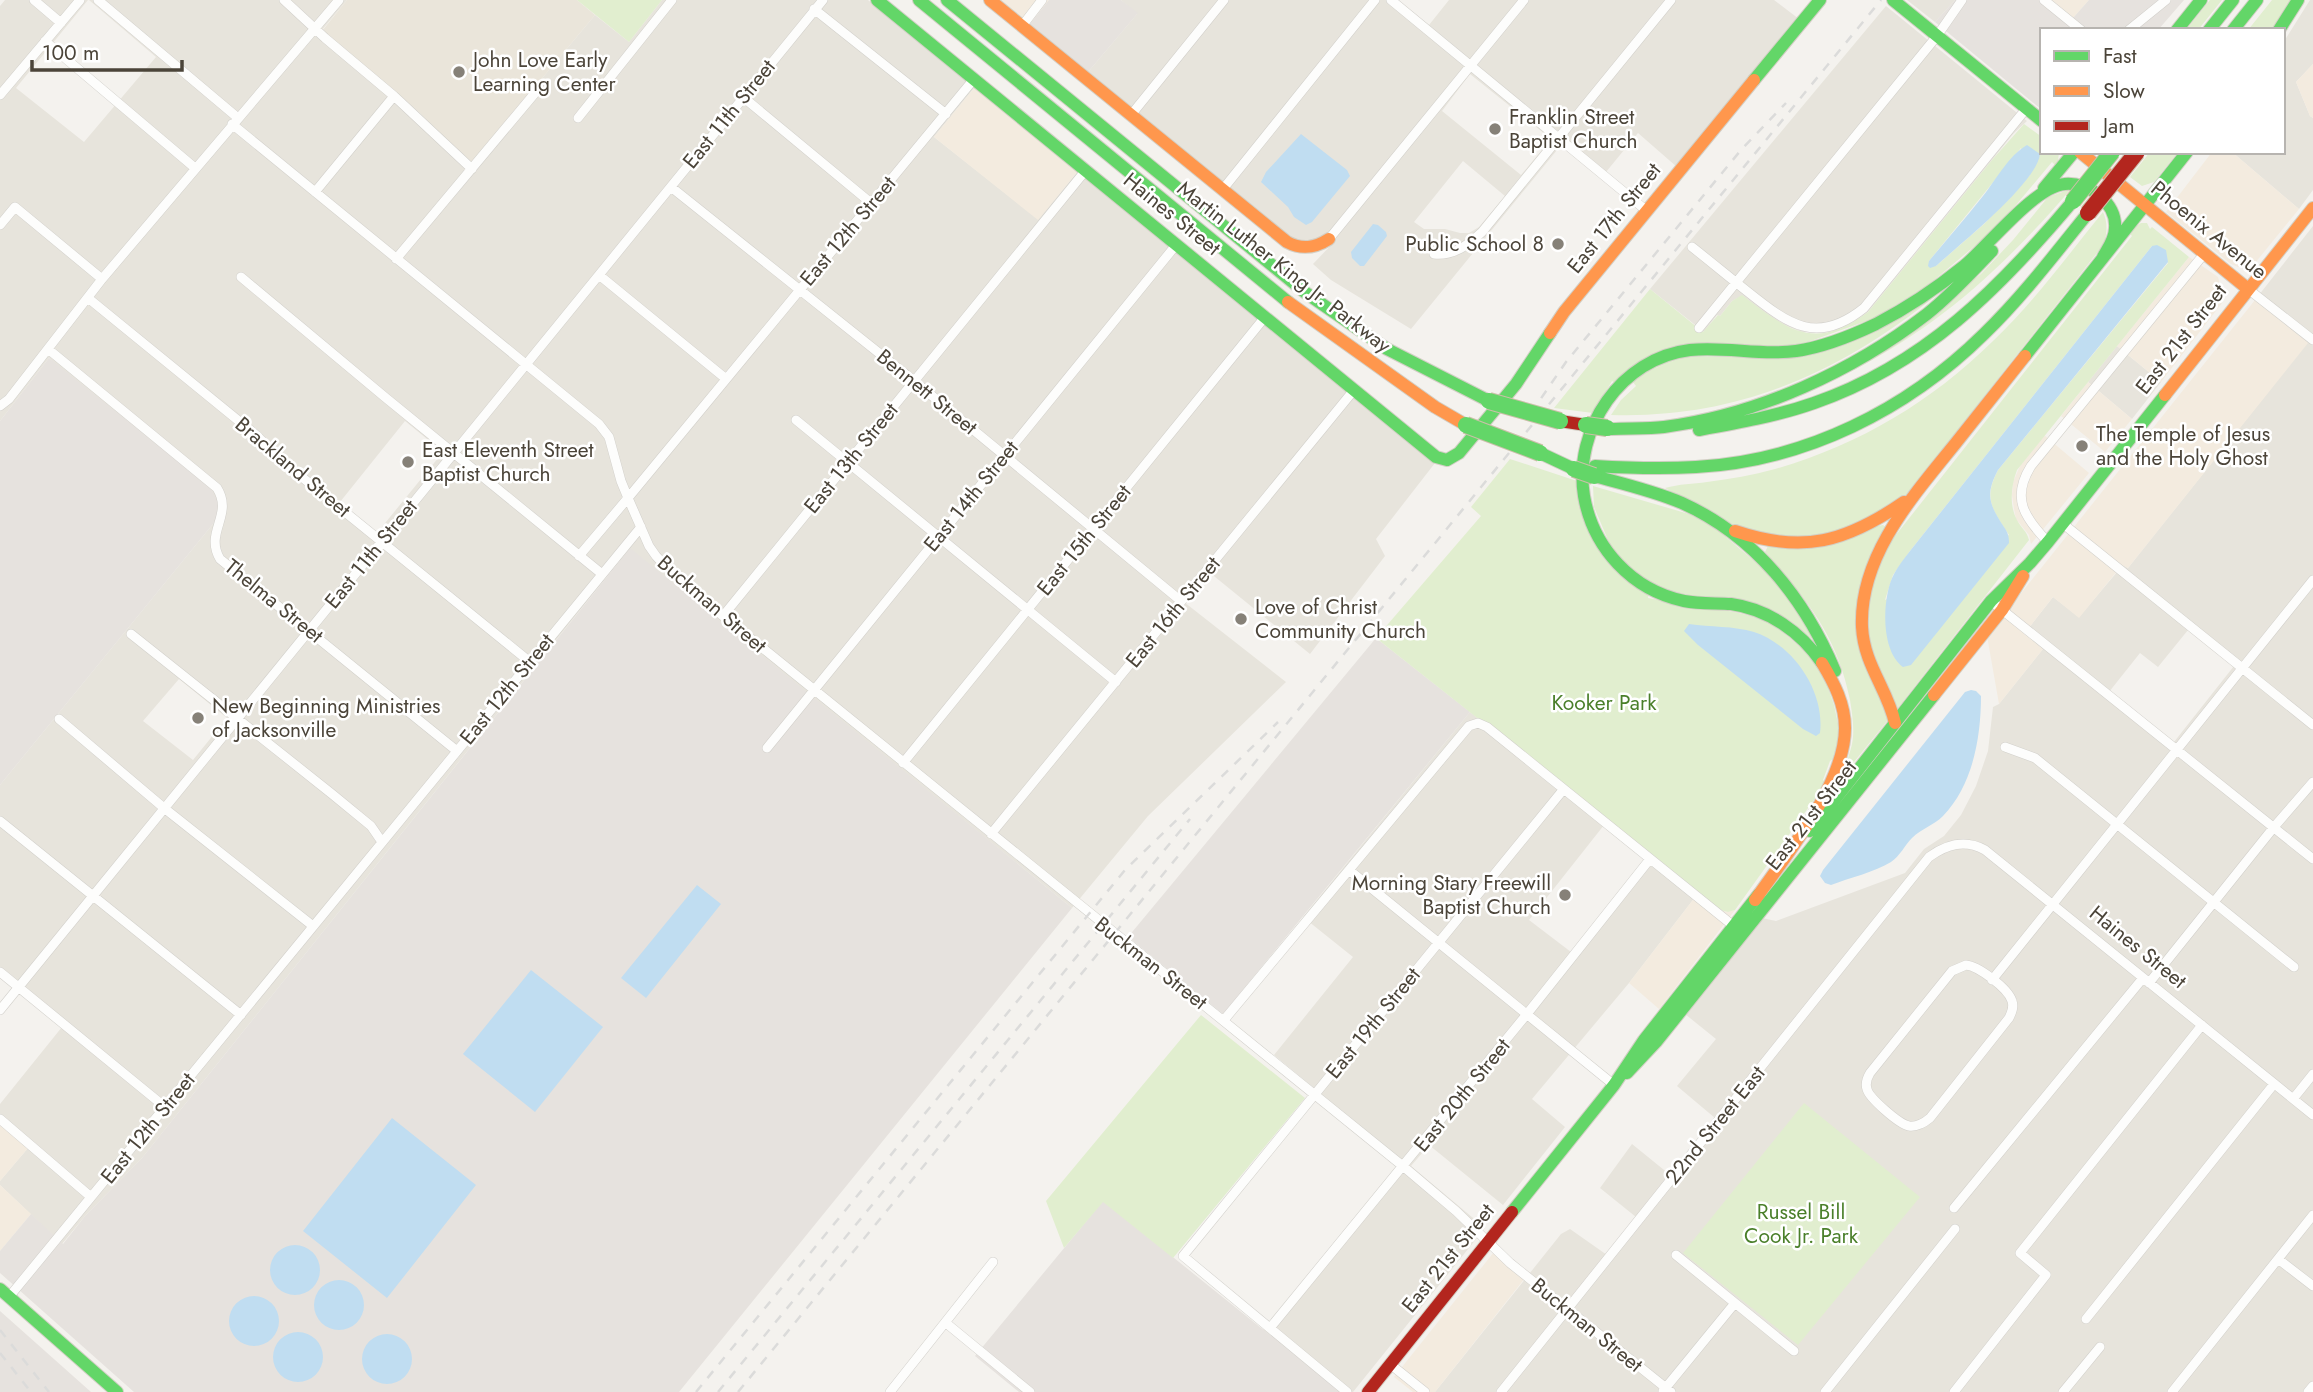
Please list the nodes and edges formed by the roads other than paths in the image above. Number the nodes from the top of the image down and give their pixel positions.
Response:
1 (34, 0) edge
2 (80, 0) edge
3 (98, 0) edge
4 (284, 0) edge
5 (339, 0) edge
6 (673, 0) edge
7 (823, 0) edge
8 (877, 0) edge
9 (919, 0) edge
10 (947, 0) edge
11 (990, 0) edge
12 (1042, 0) edge
13 (1224, 0) edge
14 (1375, 0) edge
15 (1391, 0) edge
16 (1524, 0) edge
17 (1671, 0) edge
18 (1820, 0) edge
19 (1893, 0) edge
20 (1962, 0) edge
21 (2044, 0) edge
22 (2166, 0) edge
23 (2201, 0) edge
24 (2232, 0) edge
25 (2257, 0) edge
26 (2298, 0) edge
27 (814, 9) junction
28 (61, 23) junction
29 (1022, 26) junction
30 (315, 28) junction
31 (2079, 28) edge
32 (2131, 28) edge
33 (2179, 28) edge
34 (2211, 28) edge
35 (2235, 28) edge
36 (2280, 28) edge
37 (1937, 36) junction
38 (45, 41) junction
39 (1470, 65) junction
40 (975, 79) junction
41 (535, 93) dead end
42 (0, 95) edge
43 (394, 96) junction
44 (743, 97) junction
45 (2026, 108) junction
46 (946, 114) junction
47 (1130, 115) junction
48 (578, 118) dead end
49 (2040, 119) edge
50 (235, 121) junction
51 (1559, 138) junction
52 (2072, 154) edge
53 (2082, 154) edge
54 (2110, 154) edge
55 (2135, 154) edge
56 (2185, 154) edge
57 (195, 168) junction
58 (472, 169) junction
59 (1086, 170) junction
60 (671, 187) junction
61 (1223, 189) junction
62 (315, 192) junction
63 (2037, 197) junction
64 (871, 203) junction
65 (2145, 205) junction
66 (2313, 208) edge
67 (1647, 211) junction
68 (0, 225) edge
69 (1329, 239) joint
70 (1176, 245) junction
71 (1692, 247) dead end
72 (1434, 254) dead end
73 (2204, 254) junction
74 (2104, 257) junction
75 (396, 259) junction
76 (599, 275) junction
77 (241, 276) dead end
78 (102, 279) junction
79 (1737, 283) junction
80 (2248, 289) junction
81 (798, 290) junction
82 (88, 298) junction
83 (1265, 317) junction
84 (1699, 328) dead end
85 (2313, 340) edge
86 (48, 349) junction
87 (526, 365) junction
88 (725, 378) junction
89 (914, 381) junction
90 (1354, 390) junction
91 (0, 406) edge
92 (796, 420) dead end
93 (1609, 429) junction
94 (453, 453) junction
95 (1005, 455) junction
96 (1442, 460) joint
97 (847, 463) junction
98 (1595, 471) junction
99 (1928, 478) junction
100 (628, 498) junction
101 (2062, 523) junction
102 (1718, 524) junction
103 (641, 527) junction
104 (1093, 529) junction
105 (938, 536) junction
106 (381, 541) junction
107 (2048, 542) junction
108 (579, 556) junction
109 (602, 574) junction
110 (2313, 580) edge
111 (1181, 601) junction
112 (1997, 606) junction
113 (1028, 609) junction
114 (723, 617) junction
115 (309, 631) junction
116 (131, 634) dead end
117 (530, 662) junction
118 (2242, 668) junction
119 (1116, 682) junction
120 (814, 691) junction
121 (1840, 694) junction
122 (59, 719) dead end
123 (237, 719) junction
124 (1895, 723) junction
125 (2313, 725) edge
126 (1892, 746) junction
127 (2006, 747) dead end
128 (767, 748) dead end
129 (2177, 750) junction
130 (457, 751) junction
131 (902, 763) junction
132 (2313, 782) edge
133 (1563, 790) junction
134 (164, 808) junction
135 (0, 821) edge
136 (2116, 825) junction
137 (2274, 827) junction
138 (991, 834) junction
139 (383, 842) junction
140 (1929, 857) joint
141 (1650, 859) junction
142 (2313, 859) edge
143 (1349, 870) junction
144 (93, 897) junction
145 (1755, 900) junction
146 (2214, 902) junction
147 (2053, 905) junction
148 (313, 926) junction
149 (1738, 930) junction
150 (1438, 943) junction
151 (2294, 967) dead end
152 (0, 972) edge
153 (1992, 980) junction
154 (2146, 980) junction
155 (19, 987) junction
156 (0, 1010) edge
157 (1527, 1014) junction
158 (240, 1015) junction
159 (1224, 1020) junction
160 (2202, 1025) junction
161 (2313, 1074) edge
162 (2274, 1084) junction
163 (1614, 1085) junction
164 (1314, 1094) junction
165 (2293, 1099) junction
166 (165, 1107) junction
167 (2313, 1115) edge
168 (0, 1119) edge
169 (1404, 1167) junction
170 (91, 1197) junction
171 (1954, 1208) dead end
172 (2313, 1215) edge
173 (1955, 1229) dead end
174 (1488, 1241) junction
175 (1676, 1255) dead end
176 (2278, 1259) junction
177 (993, 1262) dead end
178 (2313, 1286) edge
179 (5, 1293) edge
180 (1735, 1303) junction
181 (1568, 1310) junction
182 (2086, 1319) dead end
183 (946, 1324) junction
184 (1270, 1328) junction
185 (2099, 1347) dead end
186 (1794, 1351) dead end
187 (1390, 1364) junction
188 (2313, 1386) edge
189 (1666, 1391) edge
190 (117, 1392) edge
191 (890, 1392) edge
192 (1030, 1392) edge
193 (1347, 1392) edge
194 (1367, 1392) edge
195 (1425, 1392) edge
196 (1501, 1392) edge
197 (1825, 1392) edge
198 (1954, 1392) edge
199 (2063, 1392) edge
200 (2172, 1392) edge
201 (2308, 1392) edge

1 - 28 street
2 - 28 street
3 - 50 street
4 - 30 street
5 - 30 street
6 - 48 street
7 - 27 street, East 11th Street
8 - 40 main road, Haines Street
9 - 98 main road, Martin Luther King Jr. Parkway, bridge
10 - 93 main road, Martin Luther King Jr. Parkway, bridge
11 - 29 main road
12 - 29 street
13 - 47 street
14 - 61 street
15 - 39 street
16 - 39 street
17 - 51 street
18 - 67 main road, East 17th Street
19 - 37 main road
20 - 37 street
21 - 31 street
22 - 32 street
23 - 33 main road
24 - 34 main road
25 - 35 main road
26 - 36 main road
27 - 44 street, East 11th Street
27 - 46 street
28 - 38 street
29 - 47 main road
30 - 43 street
30 - 50 street
37 - 45 main road
37 - 79 street
38 - 42 street
38 - 57 street
39 - 51 street
39 - 69 street
40 - 46 street, East 12th Street
40 - 59 main road, Haines Street
41 - 58 street
43 - 58 street
43 - 62 street
44 - 60 street, East 11th Street
44 - 64 street
45 - 49 main road
45 - 79 street
46 - 64 street, East 12th Street
47 - 61 main road
50 - 57 street
50 - 62 street
51 - 67 street
51 - 72 street
52 - 63 main road
53 - 65 main road, Phoenix Avenue
54 - 93 main road, Martin Luther King Jr. Parkway, bridge
55 - 98 main road, bridge
56 - 65 main road
57 - 78 street
58 - 75 street
59 - 70 main road, Haines Street
59 - 89 street, East 13th Street
60 - 76 street, East 11th Street
60 - 81 street, Bennett Street
61 - 69 main road
62 - 75 street
63 - 74 main road
63 - 93 main road
63 - 121 main road
64 - 81 street, East 12th Street
65 - 73 main road, Phoenix Avenue
65 - 74 main road
66 - 80 main road, East 21st Street
67 - 96 main road, East 17th Street
68 - 78 street
70 - 83 main road, Haines Street
70 - 95 street, East 14th Street
71 - 79 street
73 - 80 main road, Phoenix Avenue
73 - 107 street
74 - 99 main road
75 - 87 street
76 - 87 street, East 11th Street
76 - 88 street
77 - 94 street
78 - 82 street
79 - 84 street
80 - 85 street, Phoenix Avenue
80 - 101 main road, East 21st Street
81 - 88 street, East 12th Street
81 - 89 street, Bennett Street
82 - 86 street
82 - 106 street, Brackland Street
83 - 90 main road, Haines Street
83 - 104 street, East 15th Street
86 - 91 street
86 - 115 street, Thelma Street
87 - 94 street, East 11th Street
87 - 100 street
88 - 100 street, East 12th Street
89 - 95 street, Bennett Street
89 - 97 street, East 13th Street
90 - 96 main road, Haines Street
90 - 111 street, East 16th Street
92 - 97 street
94 - 106 street, East 11th Street
94 - 108 street
95 - 104 street, Bennett Street
95 - 105 street, East 14th Street
97 - 105 street
97 - 114 street, East 13th Street
98 - 102 main road
99 - 102 main road
99 - 124 main road
100 - 103 street
100 - 108 street, East 12th Street
101 - 107 main road, East 21st Street
101 - 118 street
102 - 121 main road
103 - 109 street, East 12th Street
103 - 114 street, Buckman Street
104 - 111 street, Bennett Street
104 - 113 street, East 15th Street
105 - 113 street
105 - 120 street, East 14th Street
106 - 115 street, East 11th Street
106 - 117 street, Brackland Street
107 - 112 main road, East 21st Street
108 - 109 street
109 - 117 street, East 12th Street
110 - 118 street
111 - 119 street, East 16th Street
112 - 124 main road, East 21st Street
112 - 126 main road, East 21st Street
112 - 129 street
113 - 119 street
113 - 131 street, East 15th Street
114 - 120 street, Buckman Street
115 - 123 street, East 11th Street
115 - 130 street, Thelma Street
116 - 123 street
117 - 130 street, East 12th Street
118 - 125 street
118 - 129 street
119 - 138 street, East 16th Street
120 - 128 street, East 14th Street
120 - 131 street, Buckman Street
121 - 145 main road
122 - 134 street
123 - 134 street, East 11th Street
123 - 139 street
124 - 126 main road
124 - 145 main road, East 21st Street
126 - 149 main road, East 21st Street
127 - 136 street
129 - 136 street
129 - 137 street
130 - 139 street, East 12th Street
131 - 138 street, Buckman Street
132 - 137 street
133 - 141 street
133 - 143 street
133 - 150 street, East 19th Street
134 - 144 street, East 11th Street
134 - 148 street
135 - 144 street
136 - 146 street
136 - 147 street
137 - 142 street
137 - 146 street
138 - 159 street, Buckman Street
139 - 148 street, East 12th Street
140 - 147 street, Haines Street
140 - 181 street, 22nd Street East
141 - 149 street
141 - 157 street, East 20th Street
143 - 150 street
143 - 159 street
144 - 155 street, East 11th Street
144 - 158 street
145 - 149 main road, East 21st Street
146 - 151 street
146 - 154 street
147 - 153 street
147 - 154 street, Haines Street
148 - 158 street, East 12th Street
149 - 163 main road, East 21st Street
150 - 157 street
150 - 164 street, East 19th Street
152 - 155 street
153 - 153 street
154 - 160 street, Haines Street
154 - 171 street
155 - 156 street, East 11th Street
155 - 166 street
157 - 163 street
157 - 169 street, East 20th Street
158 - 166 street, East 12th Street
159 - 164 street, Buckman Street
160 - 162 street, Haines Street
160 - 198 street
161 - 165 street
162 - 165 street, Haines Street
162 - 182 street
163 - 174 main road, East 21st Street
164 - 169 street, Buckman Street
164 - 184 street, East 19th Street
165 - 167 street, Haines Street
166 - 170 street, East 12th Street
168 - 170 street
169 - 174 street, Buckman Street
169 - 184 street, East 20th Street
170 - 179 street, East 12th Street
172 - 176 street
173 - 197 street
174 - 181 street, Buckman Street
174 - 187 main road, East 21st Street
175 - 180 street
176 - 178 street
176 - 200 street
177 - 183 street
179 - 190 main road
180 - 186 street
180 - 189 street
181 - 189 street, Buckman Street
181 - 196 street, 22nd Street East
183 - 191 street
183 - 192 street
184 - 193 street
185 - 199 street
187 - 194 main road, East 21st Street
187 - 195 street
188 - 201 street

